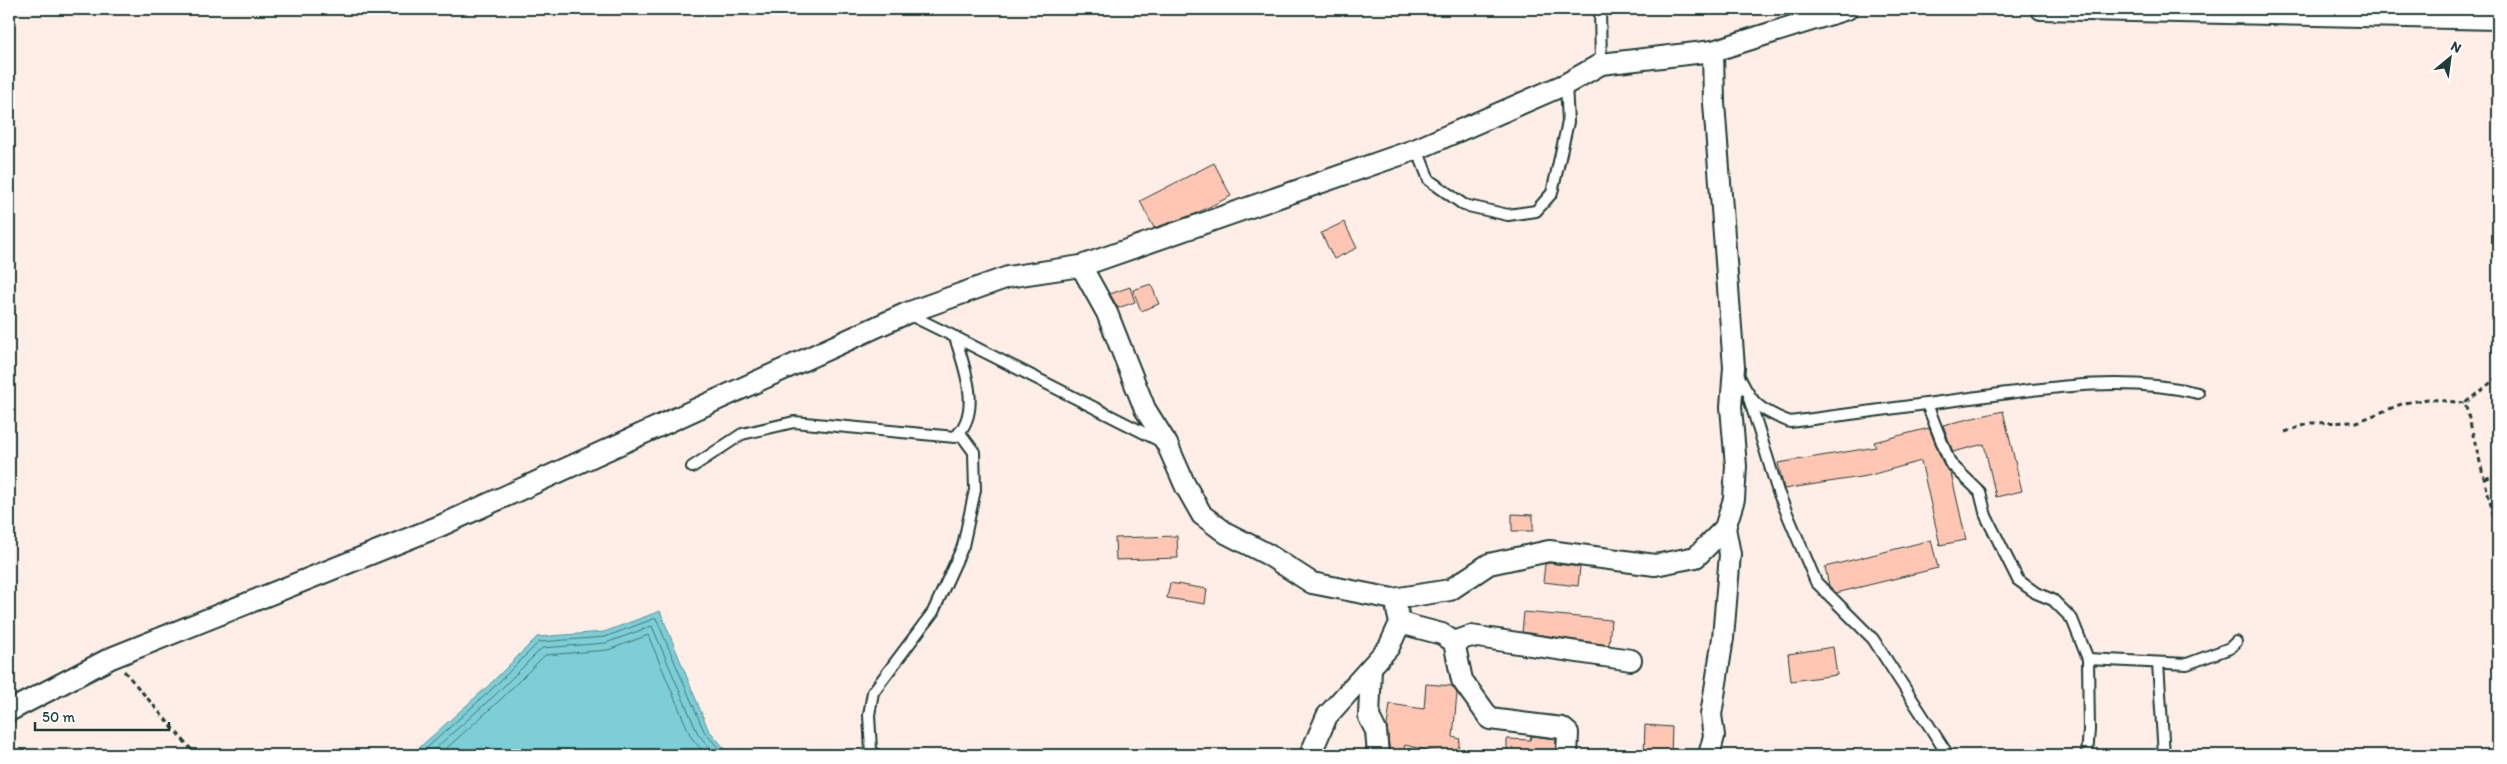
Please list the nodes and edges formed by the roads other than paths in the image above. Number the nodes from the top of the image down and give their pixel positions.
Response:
1 (1600, 9) edge
2 (1847, 9) edge
3 (2042, 9) edge
4 (2498, 19) edge
5 (1713, 51) junction
6 (1601, 64) junction
7 (1566, 84) junction
8 (1417, 149) junction
9 (1081, 266) junction
10 (907, 313) junction
11 (955, 337) junction
12 (1734, 367) junction
13 (2198, 393) dead end
14 (1749, 398) junction
15 (1928, 404) junction
16 (960, 433) junction
17 (1167, 444) junction
18 (692, 466) dead end
19 (1725, 528) junction
20 (1393, 599) junction
21 (1400, 623) junction
22 (1454, 642) junction
23 (2236, 642) dead end
24 (2088, 659) junction
25 (1631, 660) dead end
26 (2158, 663) junction
27 (1370, 668) junction
28 (9, 711) edge
29 (876, 755) edge
30 (1310, 755) edge
31 (1378, 755) edge
32 (1567, 755) edge
33 (1709, 755) edge
34 (1948, 755) edge
35 (2087, 755) edge
36 (2164, 755) edge

1 - 6 lane
2 - 5 street
3 - 4 street
5 - 6 street
5 - 12 street
6 - 7 street
7 - 8 street
7 - 8 lane
8 - 9 street
9 - 10 street
9 - 17 street
10 - 11 lane
10 - 28 street
11 - 16 lane
11 - 17 lane
12 - 14 lane
12 - 19 street
13 - 15 lane
14 - 15 lane
14 - 34 lane
15 - 24 lane
16 - 18 lane
16 - 29 lane
17 - 20 street
19 - 20 street
19 - 33 street
20 - 21 street
21 - 22 street
21 - 27 street
22 - 25 street
22 - 32 street
23 - 26 lane
24 - 26 lane
24 - 35 lane
26 - 36 lane
27 - 30 street
27 - 31 street

